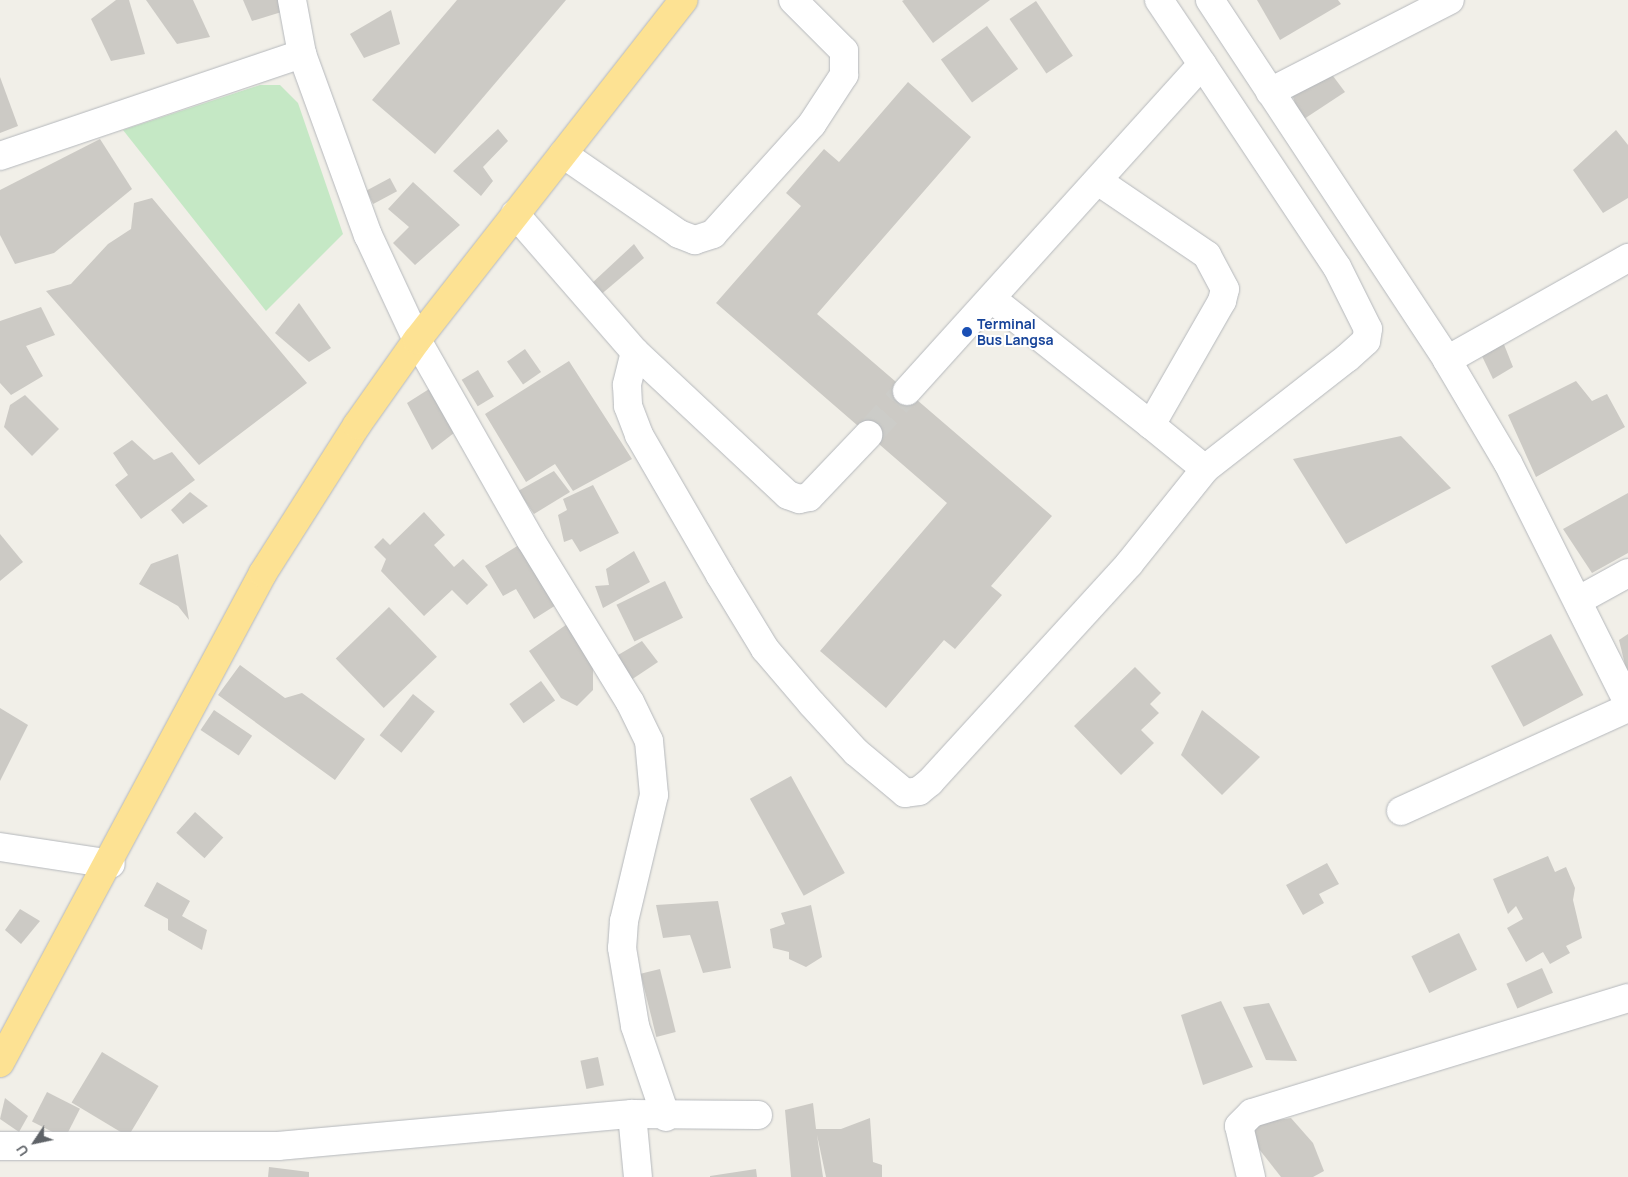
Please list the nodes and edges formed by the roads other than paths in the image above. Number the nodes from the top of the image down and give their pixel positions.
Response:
1 (292, 0) edge
2 (684, 0) edge
3 (793, 0) edge
4 (1159, 0) edge
5 (1210, 0) edge
6 (1450, 0) edge
7 (302, 54) junction
8 (1202, 64) junction
9 (1270, 92) junction
10 (563, 154) junction
11 (0, 156) edge
12 (1098, 181) junction
13 (515, 214) junction
14 (1628, 258) edge
15 (992, 299) junction
16 (417, 340) junction
17 (635, 352) junction
18 (1447, 360) junction
19 (907, 391) tunnel mouth
20 (1151, 425) junction
21 (868, 435) tunnel mouth
22 (1205, 469) junction
23 (1628, 573) edge
24 (1579, 600) junction
25 (1628, 703) edge
26 (1628, 708) edge
27 (1401, 811) dead end
28 (0, 847) edge
29 (111, 864) junction
30 (1628, 998) edge
31 (0, 1063) edge
32 (632, 1114) junction
33 (758, 1115) dead end
34 (666, 1117) junction
35 (0, 1146) edge
36 (638, 1177) edge
37 (1251, 1177) edge

1 - 7 street
2 - 10 highway
3 - 10 street
4 - 8 street
5 - 9 street
6 - 9 street
7 - 11 street
7 - 16 street
8 - 12 street
8 - 22 street
9 - 18 street
10 - 13 highway
12 - 15 street
12 - 20 street
13 - 16 highway
13 - 17 street
14 - 18 street
15 - 19 street
15 - 20 street
16 - 29 highway
16 - 34 street
17 - 21 street
17 - 22 street
18 - 24 street
20 - 22 street
23 - 24 street
24 - 25 street
26 - 27 street
28 - 29 street
29 - 31 highway
30 - 37 street
32 - 34 street
32 - 35 street
32 - 36 street
33 - 34 street

